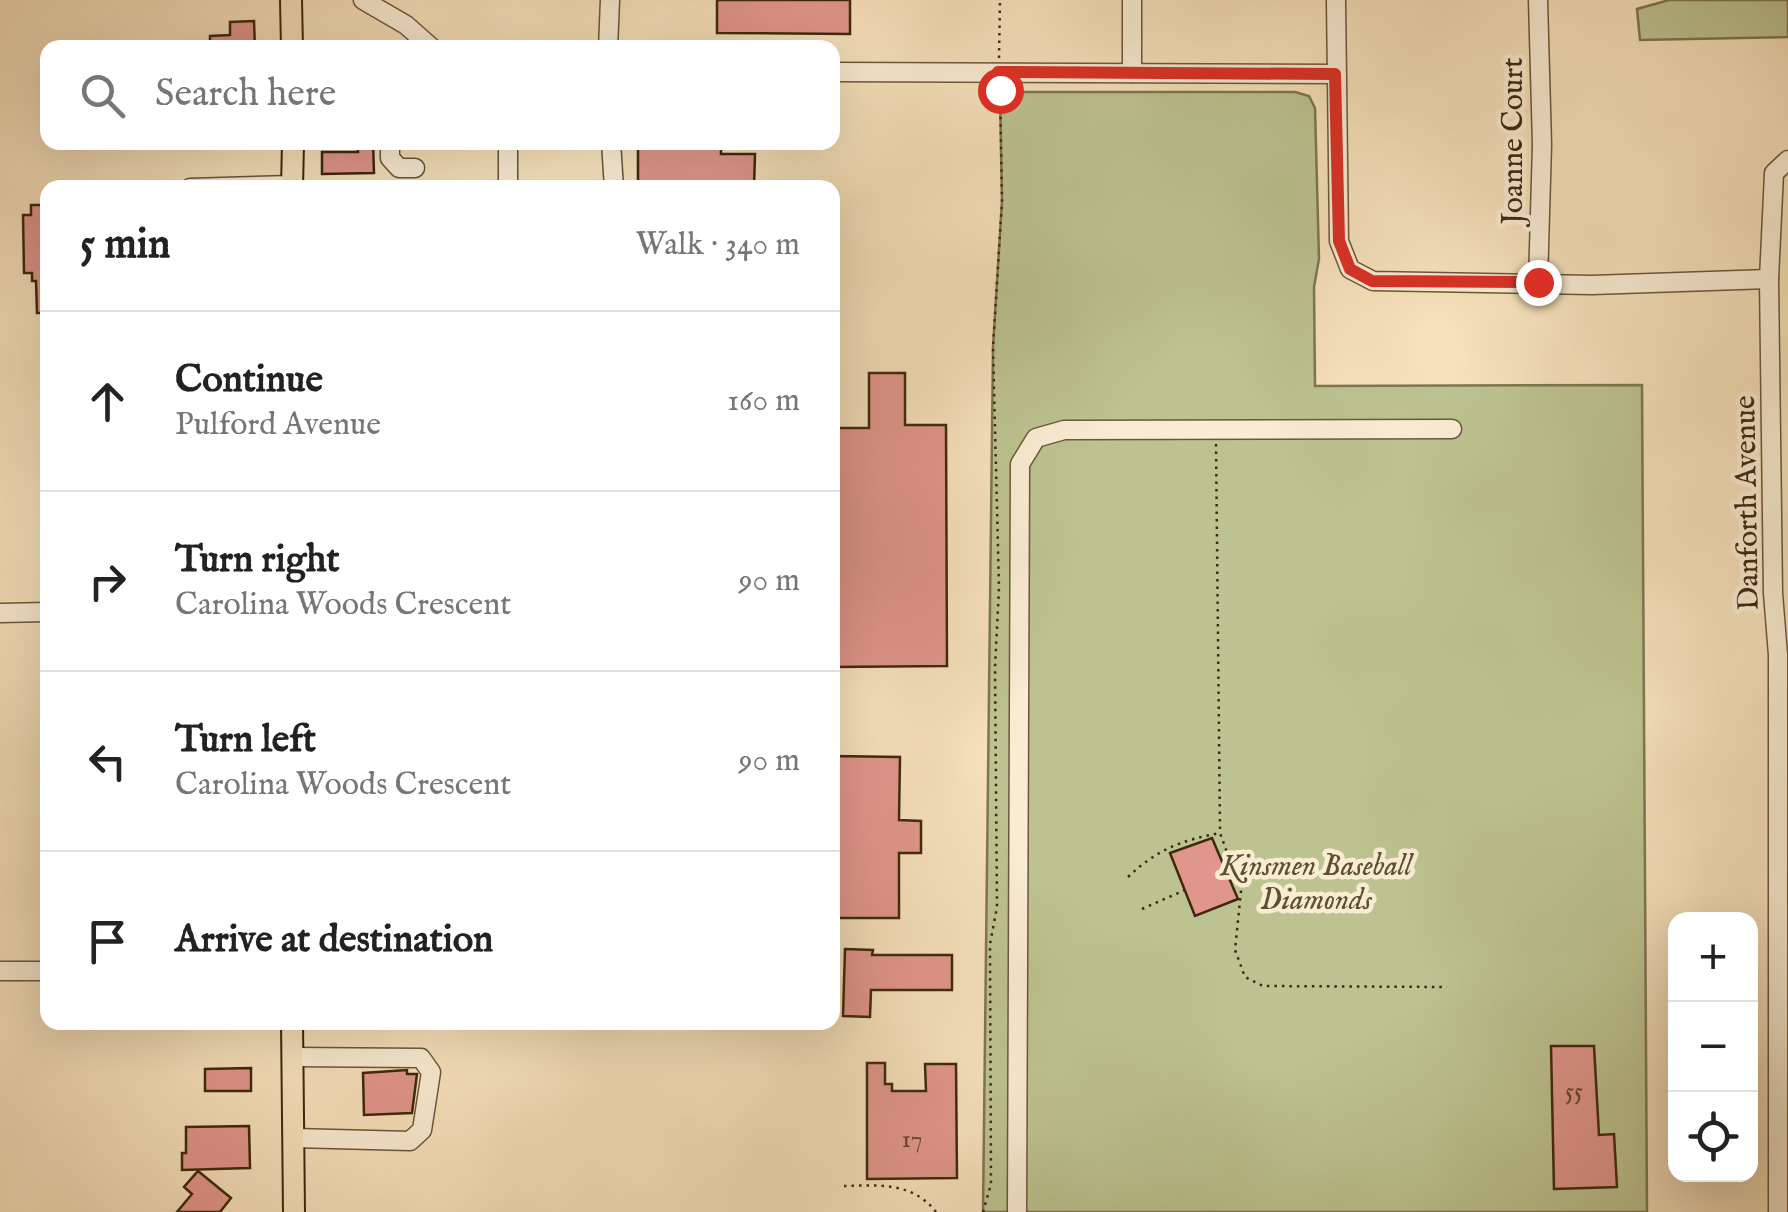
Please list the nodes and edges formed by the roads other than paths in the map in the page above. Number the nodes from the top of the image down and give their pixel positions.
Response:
1 (291, 0) edge
2 (363, 0) edge
3 (610, 0) edge
4 (1132, 0) edge
5 (1336, 0) edge
6 (1538, 0) edge
7 (292, 40) edge
8 (423, 40) edge
9 (608, 40) edge
10 (840, 72) edge
11 (1132, 74) junction
12 (1335, 74) junction
13 (293, 150) edge
14 (390, 150) edge
15 (508, 150) edge
16 (612, 150) edge
17 (1788, 160) edge
18 (415, 168) dead end
19 (292, 180) edge
20 (508, 180) edge
21 (613, 180) edge
22 (1770, 279) junction
23 (1538, 282) junction
24 (1452, 428) dead end
25 (40, 612) edge
26 (0, 613) edge
27 (40, 971) edge
28 (0, 972) edge
29 (292, 1030) edge
30 (293, 1056) junction
31 (294, 1138) junction
32 (294, 1212) edge
33 (1017, 1212) edge
34 (1778, 1212) edge

1 - 7 main road
2 - 8 street
3 - 9 street
4 - 11 street
5 - 12 street
6 - 23 street, Joanne Court
10 - 11 street
11 - 12 street
12 - 23 street
13 - 19 main road
14 - 18 street
15 - 20 street
16 - 21 street
17 - 22 street, Danforth Avenue
22 - 23 street
22 - 34 street, Danforth Avenue
24 - 33 street
25 - 26 street
27 - 28 street
29 - 30 main road
30 - 31 main road
30 - 31 street
31 - 32 main road

